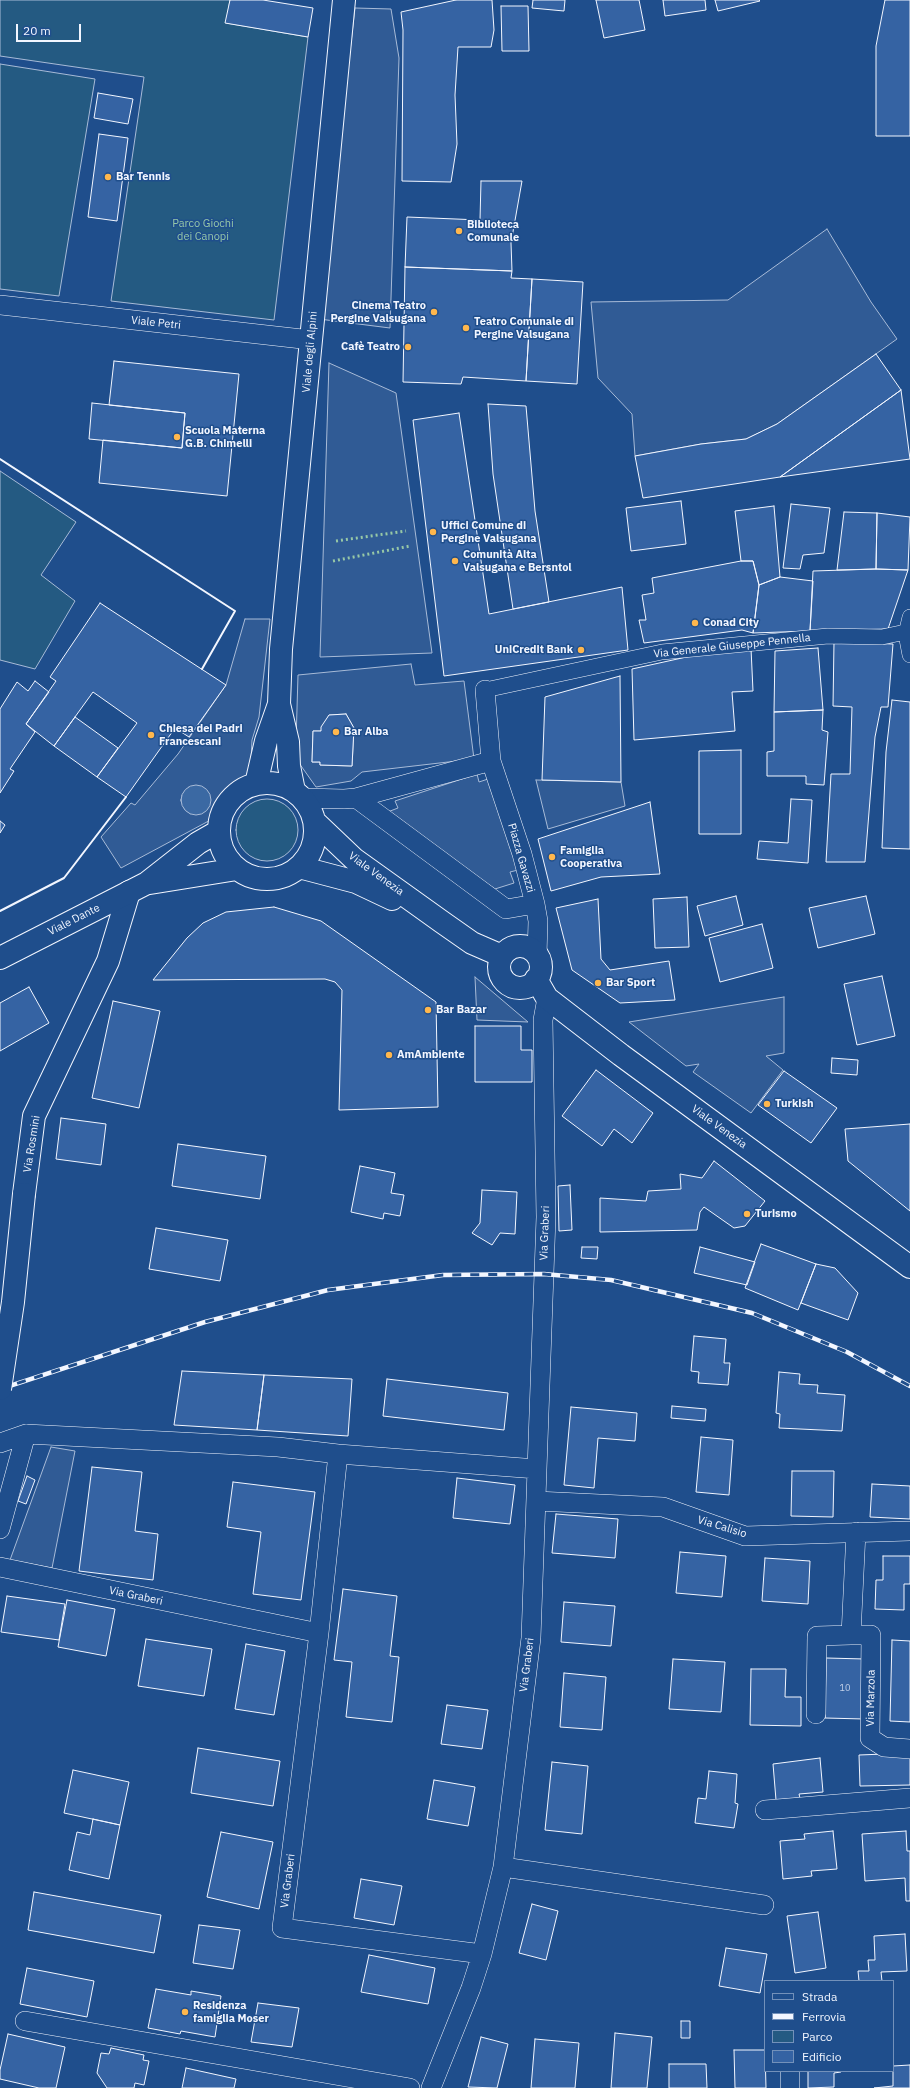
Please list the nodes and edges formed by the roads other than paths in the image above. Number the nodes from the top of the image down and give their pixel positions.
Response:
1 (344, 0) edge
2 (0, 305) edge
3 (311, 340) junction
4 (910, 617) edge
5 (908, 632) edge
6 (910, 655) edge
7 (485, 690) joint
8 (279, 704) junction
9 (491, 761) junction
10 (256, 784) junction
11 (298, 794) junction
12 (356, 798) junction
13 (314, 821) junction
14 (219, 831) junction
15 (299, 867) junction
16 (238, 869) junction
17 (138, 888) junction
18 (535, 904) junction
19 (442, 922) junction
20 (502, 956) junction
21 (537, 956) junction
22 (0, 958) edge
23 (536, 980) junction
24 (547, 998) junction
25 (910, 1267) edge
26 (0, 1390) edge
27 (26, 1434) junction
28 (0, 1443) edge
29 (338, 1454) junction
30 (537, 1469) junction
31 (536, 1501) junction
32 (0, 1529) edge
33 (910, 1531) edge
34 (856, 1532) junction
35 (0, 1567) edge
36 (319, 1633) junction
37 (851, 1635) junction
38 (816, 1714) dead end
39 (910, 1749) edge
40 (910, 1798) edge
41 (765, 1810) dead end
42 (503, 1867) junction
43 (764, 1904) dead end
44 (482, 1954) junction
45 (25, 2021) dead end
46 (790, 2072) edge
47 (410, 2088) edge
48 (431, 2088) edge
49 (790, 2088) edge

1 - 3 main road, Viale degli Alpini
2 - 3 street, Viale Petri
3 - 8 main road, Viale degli Alpini
4 - 5 street
5 - 6 street
5 - 7 street, Via Generale Giuseppe Pennella
7 - 9 street, Piazza Gavazzi
8 - 10 main road
8 - 11 main road
9 - 12 street
9 - 18 street, Piazza Gavazzi
10 - 11 main road
10 - 14 main road
11 - 12 street
11 - 13 main road
12 - 18 street
13 - 15 main road
13 - 19 main road, Viale Venezia
14 - 16 main road
14 - 17 main road, Viale Dante
15 - 16 main road
15 - 19 main road, Viale Venezia
16 - 17 main road, Viale Dante
17 - 22 main road, Viale Dante
17 - 26 main road, Via Rosmini, bridge
18 - 21 street, Piazza Gavazzi
19 - 20 main road, Viale Venezia
20 - 21 main road
20 - 23 main road
21 - 23 main road
23 - 24 main road, Viale Venezia
24 - 25 main road, Viale Venezia
24 - 30 street, Via Graberi
27 - 28 street
27 - 29 street
27 - 32 street
29 - 30 street
29 - 36 street, Via Graberi
30 - 31 street, Via Graberi
31 - 34 street, Via Calisio
31 - 42 street, Via Graberi
33 - 34 street, Via Calisio
34 - 37 street
35 - 36 street, Via Graberi
36 - 44 street, Via Graberi
37 - 38 street, Via Marzola
37 - 39 street, Via Marzola
40 - 41 street
42 - 43 street
42 - 44 street, Via Graberi
44 - 48 street, Via Graberi
45 - 47 street
46 - 49 street

